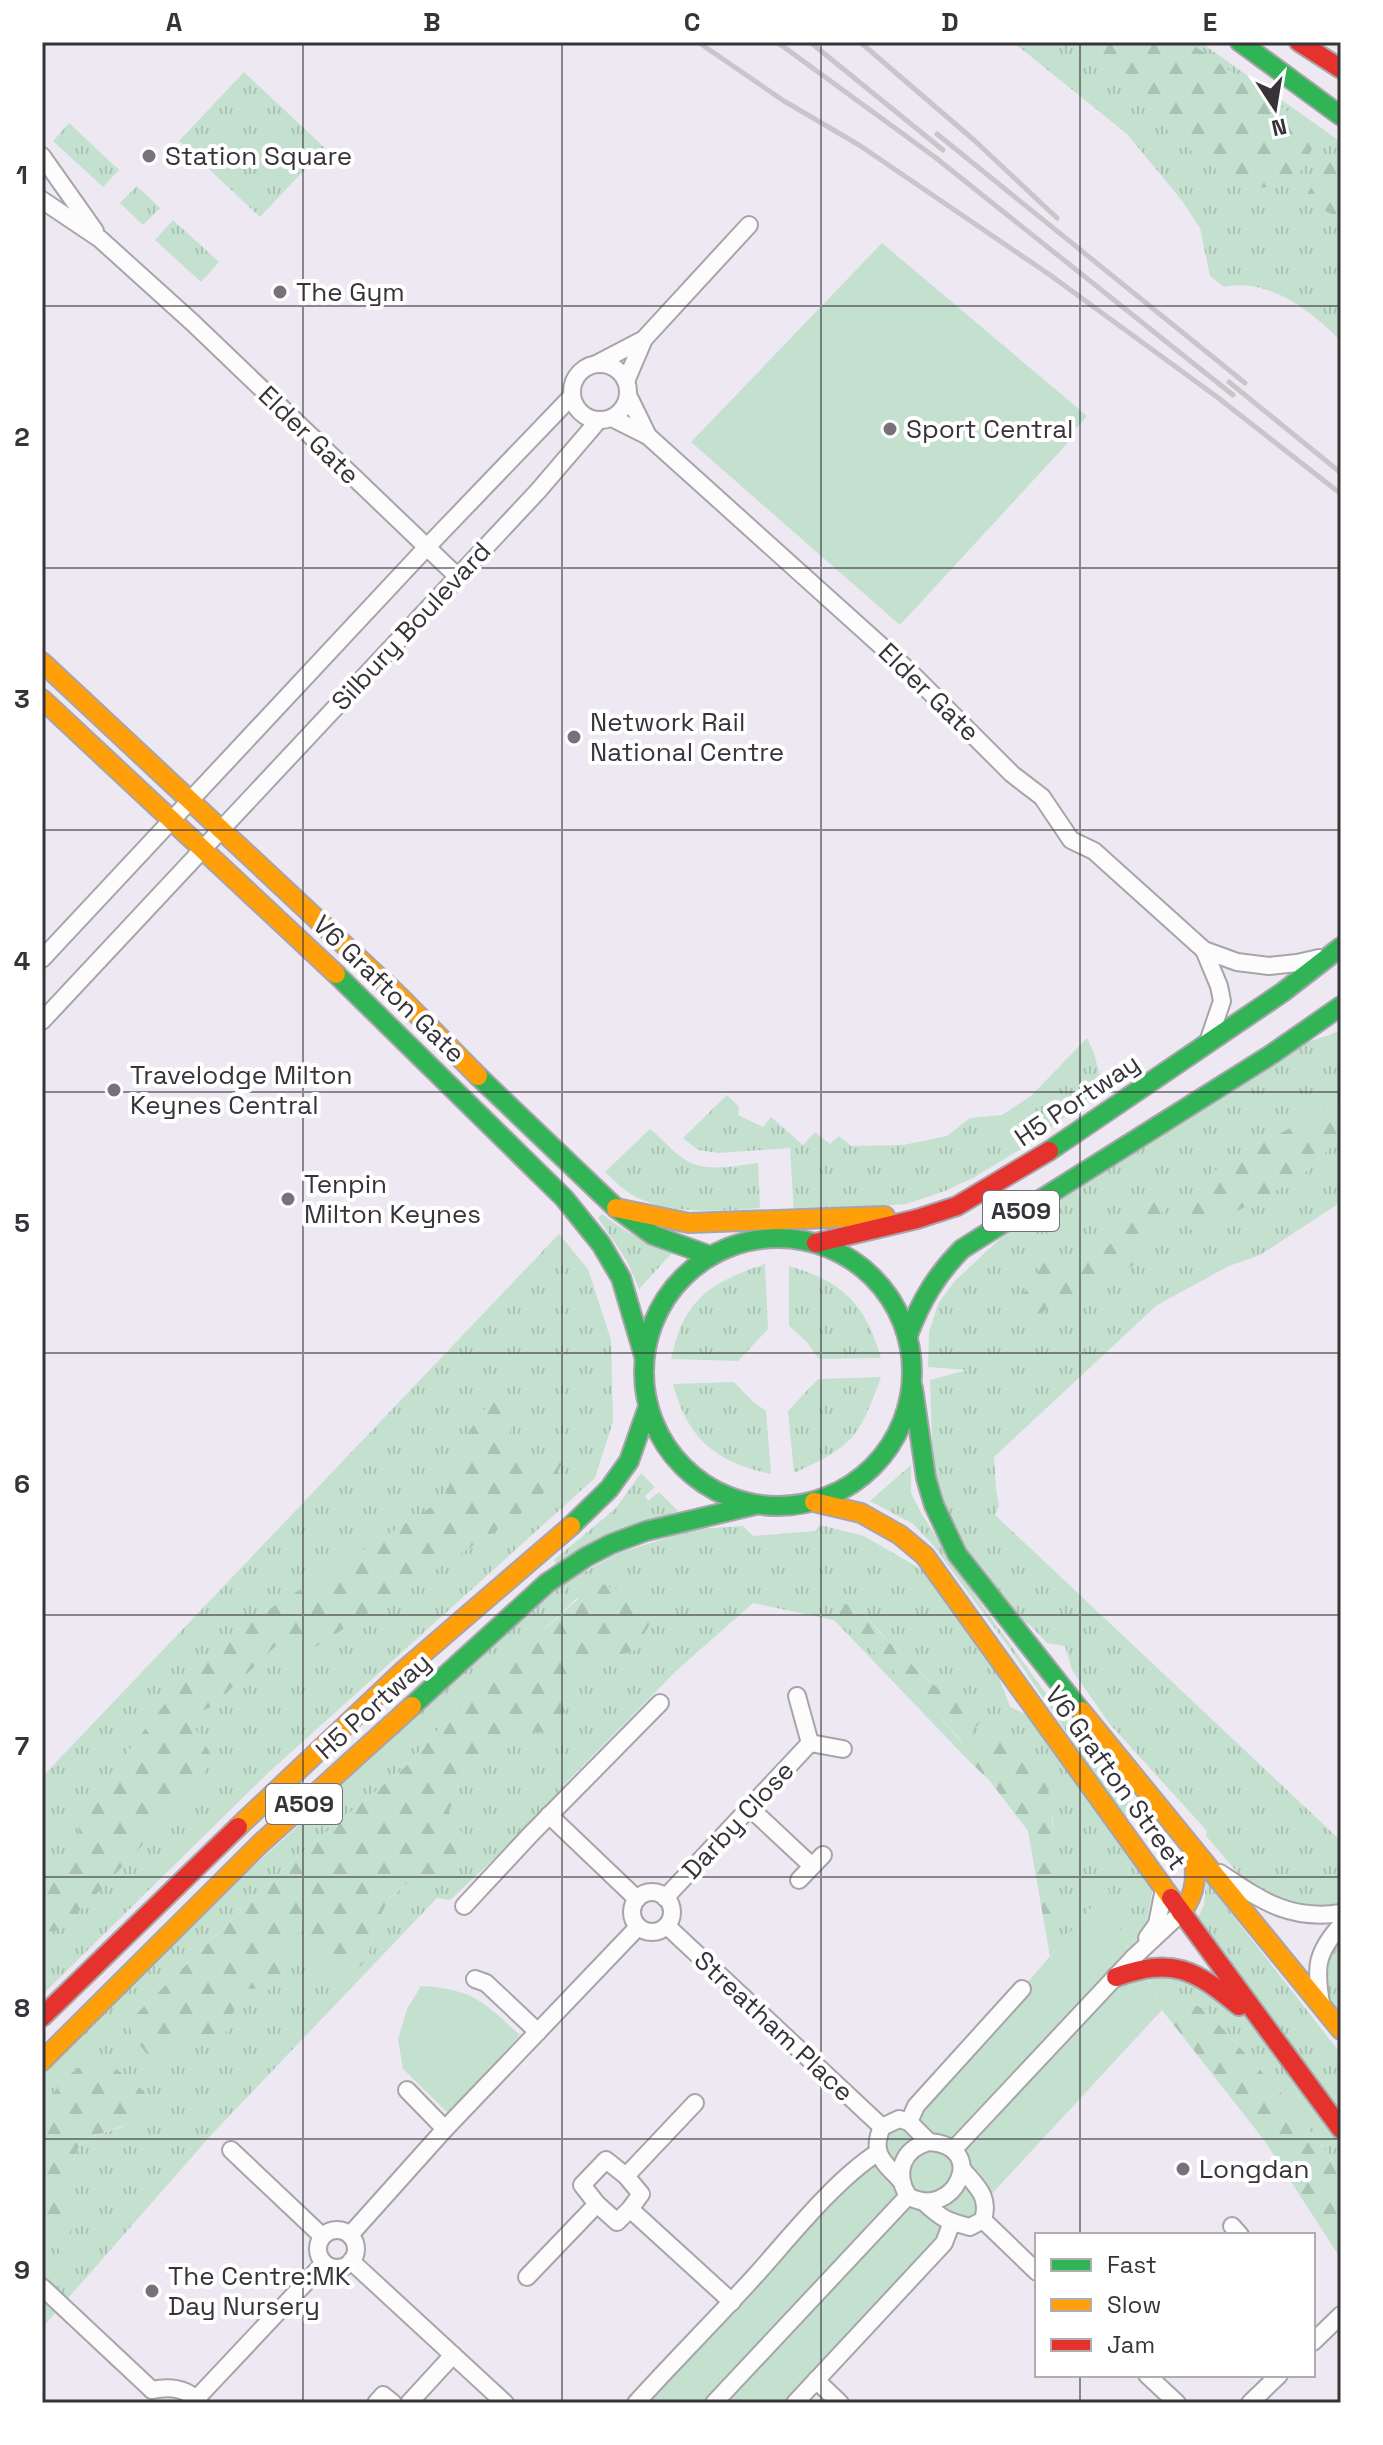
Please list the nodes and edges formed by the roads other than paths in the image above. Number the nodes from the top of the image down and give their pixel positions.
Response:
1 (1240, 42) edge
2 (1299, 42) edge
3 (1341, 69) edge
4 (1341, 116) edge
5 (43, 157) edge
6 (42, 183) edge
7 (42, 200) edge
8 (749, 225) dead end
9 (100, 239) junction
10 (644, 339) junction
11 (598, 363) junction
12 (627, 388) junction
13 (572, 396) junction
14 (605, 419) junction
15 (648, 436) junction
16 (426, 548) junction
17 (457, 576) junction
18 (42, 662) edge
19 (42, 699) edge
20 (190, 800) junction
21 (171, 820) junction
22 (222, 830) junction
23 (203, 850) junction
24 (1204, 950) junction
25 (1337, 951) edge
26 (42, 959) edge
27 (1341, 1006) edge
28 (42, 1021) edge
29 (1208, 1044) junction
30 (616, 1208) junction
31 (917, 1219) junction
32 (816, 1243) junction
33 (711, 1256) junction
34 (908, 1335) junction
35 (644, 1358) junction
36 (913, 1383) junction
37 (648, 1407) junction
38 (814, 1502) junction
39 (755, 1505) junction
40 (797, 1696) dead end
41 (660, 1703) dead end
42 (810, 1743) junction
43 (843, 1749) dead end
44 (750, 1808) junction
45 (549, 1815) junction
46 (1191, 1847) junction
47 (1208, 1866) junction
48 (799, 1880) dead end
49 (1160, 1883) junction
50 (665, 1898) junction
51 (637, 1899) junction
52 (464, 1906) dead end
53 (1181, 1913) junction
54 (1341, 1913) edge
55 (1341, 1925) edge
56 (667, 1926) junction
57 (638, 1927) junction
58 (1135, 1956) junction
59 (1116, 1977) junction
60 (475, 1979) dead end
61 (1022, 1989) dead end
62 (1321, 2003) junction
63 (42, 2017) edge
64 (1268, 2029) junction
65 (1341, 2030) edge
66 (538, 2032) junction
67 (42, 2061) edge
68 (407, 2090) dead end
69 (695, 2103) dead end
70 (909, 2122) junction
71 (882, 2127) junction
72 (445, 2129) junction
73 (1341, 2129) edge
74 (929, 2142) junction
75 (954, 2149) junction
76 (231, 2150) dead end
77 (877, 2153) junction
78 (963, 2170) junction
79 (626, 2176) junction
80 (905, 2189) junction
81 (925, 2203) junction
82 (597, 2204) junction
83 (630, 2209) junction
84 (983, 2220) junction
85 (952, 2222) junction
86 (350, 2235) junction
87 (322, 2236) junction
88 (351, 2261) junction
89 (324, 2263) junction
90 (1035, 2270) edge
91 (527, 2277) dead end
92 (42, 2287) edge
93 (732, 2302) junction
94 (1341, 2315) edge
95 (1315, 2336) edge
96 (453, 2355) junction
97 (1149, 2377) edge
98 (1277, 2377) edge
99 (816, 2380) junction
100 (150, 2397) edge
101 (198, 2401) edge
102 (376, 2403) edge
103 (393, 2403) edge
104 (409, 2403) edge
105 (505, 2403) edge
106 (636, 2403) edge
107 (714, 2403) edge
108 (795, 2403) edge
109 (840, 2403) edge
110 (1177, 2403) edge
111 (1250, 2403) edge

1 - 4 main road
2 - 3 main road
5 - 6 street
5 - 9 street
7 - 9 street
8 - 10 street
9 - 16 street, Elder Gate
10 - 11 street
10 - 12 street
11 - 12 street
11 - 13 street
12 - 14 street
12 - 15 street, Elder Gate
13 - 14 street
13 - 16 street, Silbury Boulevard
14 - 15 street, Elder Gate
14 - 17 street, Silbury Boulevard
15 - 24 street, Elder Gate
16 - 17 street, Elder Gate
16 - 20 street, Silbury Boulevard
17 - 22 street, Silbury Boulevard
18 - 20 main road, V6 Grafton Gate
19 - 21 main road, V6 Grafton Gate
20 - 21 street, Silbury Boulevard
20 - 22 main road, V6 Grafton Gate
21 - 23 main road, V6 Grafton Gate
21 - 26 street
22 - 23 street, Silbury Boulevard
22 - 30 main road, V6 Grafton Gate
23 - 28 street
23 - 35 main road, V6 Grafton Gate
24 - 25 street, Elder Gate
24 - 29 street, Elder Gate
25 - 29 main road, H5 Portway / A509
27 - 34 main road, A509
29 - 31 main road, H5 Portway / A509
30 - 31 main road
30 - 33 main road, V6 Grafton Gate
31 - 32 main road, H5 Portway / A509
32 - 33 main road, A509
32 - 34 main road, A509
33 - 35 main road, A509
34 - 36 main road, A509
35 - 37 main road, A509
36 - 38 main road, A509
36 - 46 main road, V6 Grafton Street
37 - 39 main road, A509
37 - 63 main road, H5 Portway / A509
38 - 39 main road, A509
38 - 49 main road, V6 Grafton Street
39 - 67 main road, H5 Portway / A509
40 - 42 street, Darby Close
41 - 45 street
42 - 43 street, Darby Close
42 - 44 street, Darby Close
44 - 48 street
44 - 50 street, Darby Close
45 - 51 street
45 - 52 street
46 - 47 main road, V6 Grafton Street
46 - 53 main road
47 - 54 street
47 - 62 main road, V6 Grafton Street
49 - 53 main road, V6 Grafton Street
49 - 58 street
50 - 51 street
50 - 56 street
51 - 57 street
53 - 58 street
53 - 64 main road, V6 Grafton Street
55 - 62 street
56 - 57 street
56 - 71 street, Streatham Place
57 - 66 street
58 - 59 street
59 - 64 main road
59 - 75 street
60 - 66 street
61 - 70 street
62 - 65 main road, V6 Grafton Street
64 - 73 main road, V6 Grafton Street
66 - 72 street
68 - 72 street
69 - 79 street
70 - 71 street
70 - 74 street
71 - 77 street
72 - 86 street
74 - 75 street
74 - 80 street
75 - 78 street
76 - 87 street
77 - 80 street
77 - 93 street
78 - 81 street
78 - 84 street
79 - 82 street
79 - 83 street
80 - 81 street
80 - 107 street
81 - 85 street
82 - 83 street
82 - 91 street
83 - 93 street
84 - 85 street
84 - 90 street
85 - 99 street
86 - 87 street
86 - 88 street
87 - 89 street
88 - 89 street
88 - 96 street
89 - 101 street
92 - 100 street
93 - 106 street
94 - 95 street
96 - 104 street
96 - 105 street
97 - 110 street
98 - 111 street
99 - 108 street
99 - 109 street
100 - 101 street
102 - 103 street

